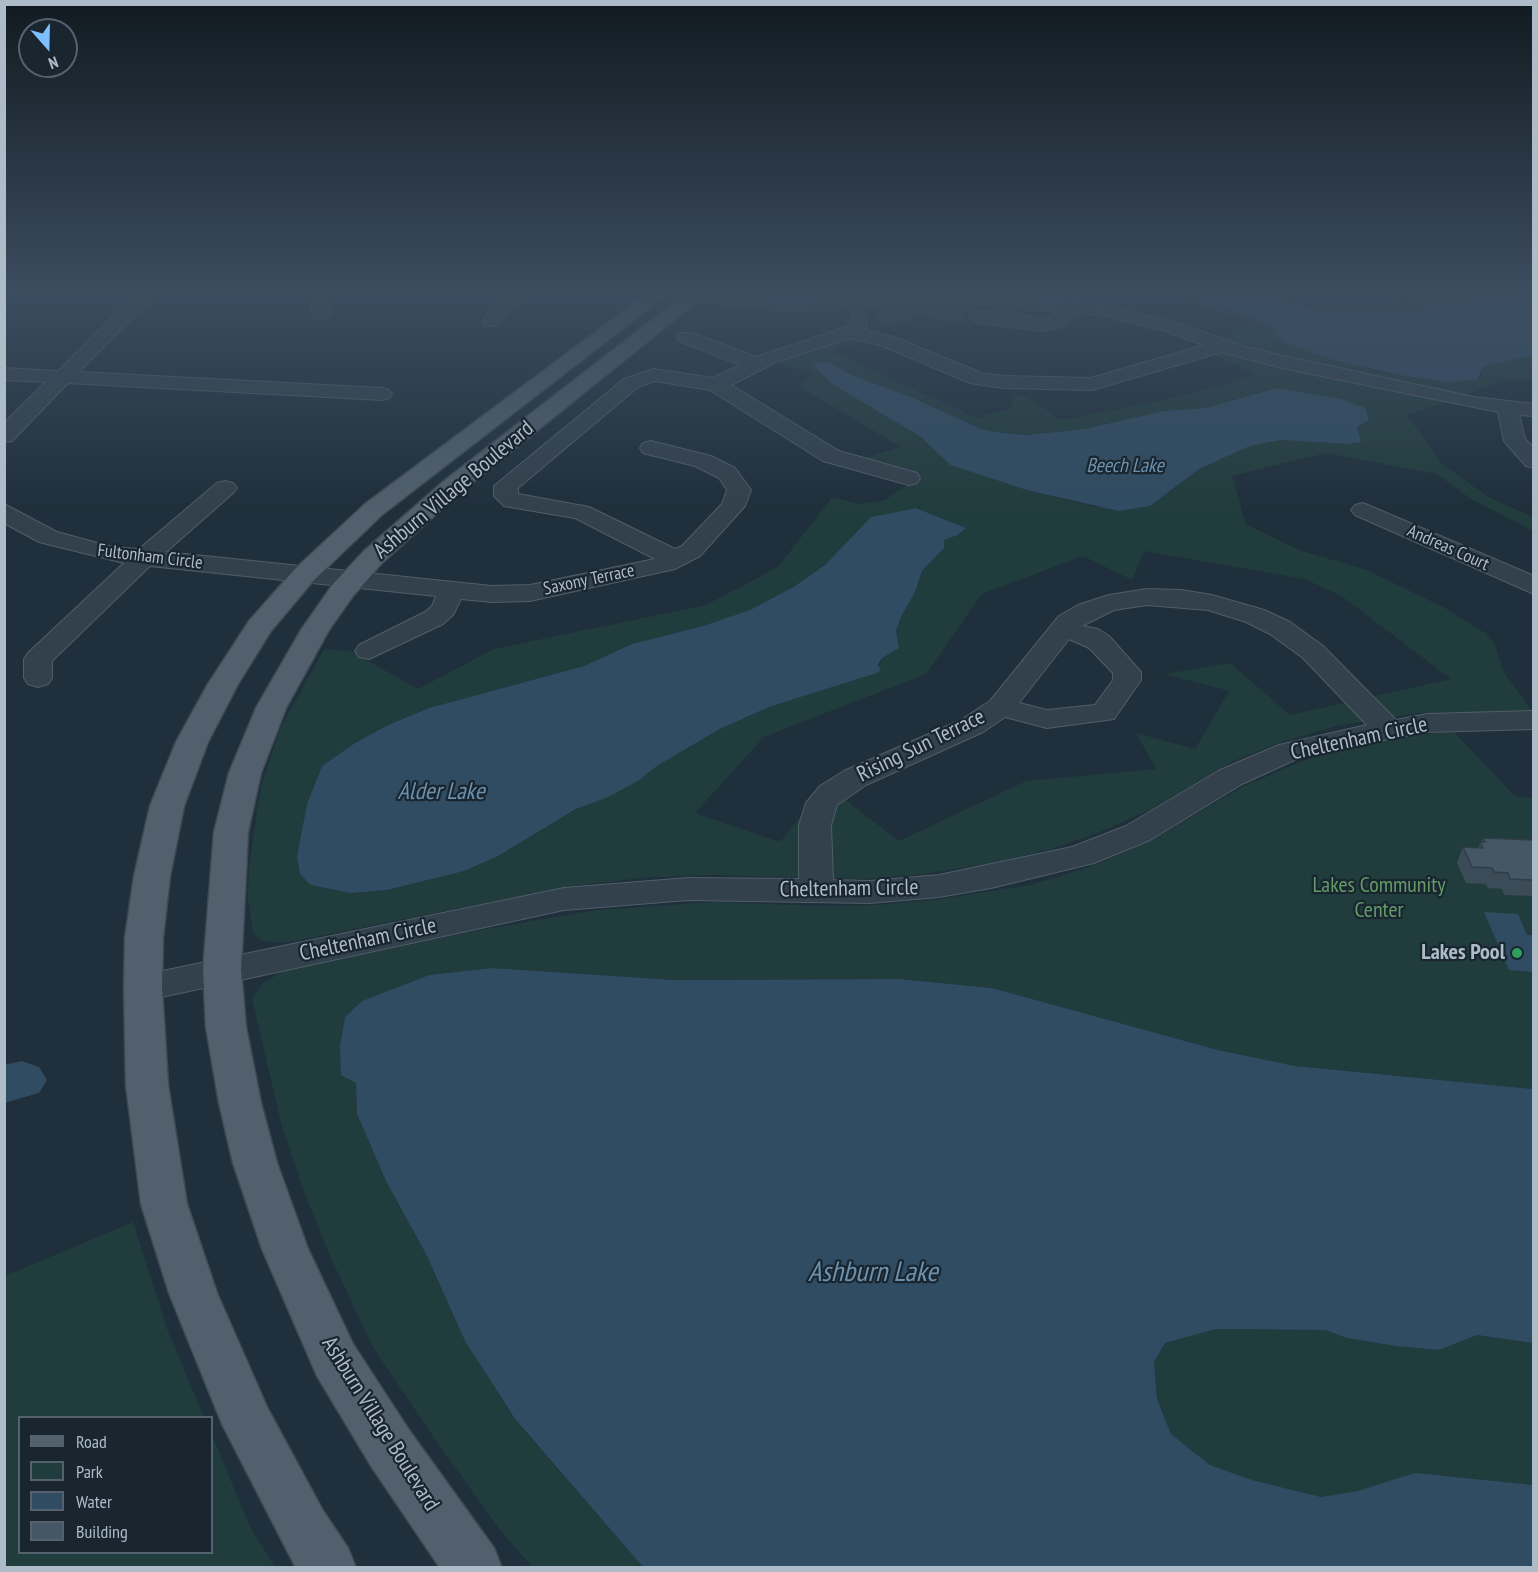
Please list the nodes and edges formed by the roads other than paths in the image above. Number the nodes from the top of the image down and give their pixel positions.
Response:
1 (74, 365) edge
2 (564, 365) edge
3 (601, 365) edge
4 (753, 365) edge
5 (945, 365) edge
6 (1162, 365) edge
7 (1305, 365) edge
8 (4, 374) edge
9 (62, 377) junction
10 (716, 385) junction
11 (382, 394) dead end
12 (1507, 407) junction
13 (1533, 410) edge
14 (4, 435) edge
15 (651, 448) dead end
16 (1533, 460) edge
17 (909, 478) dead end
18 (225, 488) dead end
19 (1363, 510) dead end
20 (4, 511) edge
21 (144, 558) junction
22 (675, 559) junction
23 (304, 575) junction
24 (352, 580) junction
25 (1533, 585) edge
26 (451, 590) junction
27 (1063, 630) junction
28 (369, 651) dead end
29 (38, 678) dead end
30 (1000, 707) junction
31 (1533, 720) edge
32 (1387, 728) junction
33 (816, 892) junction
34 (222, 970) junction
35 (143, 987) junction
36 (328, 1568) edge
37 (474, 1568) edge

1 - 9 street
2 - 23 main road, Ashburn Village Boulevard
3 - 24 main road, Ashburn Village Boulevard
4 - 10 street
5 - 6 street
7 - 12 street
8 - 9 street
9 - 11 street
9 - 14 street
10 - 17 street
10 - 22 street
12 - 13 street
12 - 16 street
15 - 22 street, Saxony Terrace
18 - 21 street
19 - 25 street, Andreas Court
20 - 21 street, Fultonham Circle
21 - 23 street, Fultonham Circle
21 - 29 street
22 - 26 street, Saxony Terrace
23 - 24 street, Saxony Terrace
23 - 35 main road, Ashburn Village Boulevard
24 - 26 street, Saxony Terrace
24 - 34 main road, Ashburn Village Boulevard
26 - 28 street
27 - 30 street, Rising Sun Terrace
27 - 30 street
27 - 32 street, Rising Sun Terrace
30 - 33 street, Rising Sun Terrace
31 - 32 street, Cheltenham Circle
32 - 33 street, Cheltenham Circle
33 - 34 street, Cheltenham Circle
34 - 35 street, Cheltenham Circle
34 - 37 main road, Ashburn Village Boulevard
35 - 36 main road, Ashburn Village Boulevard

